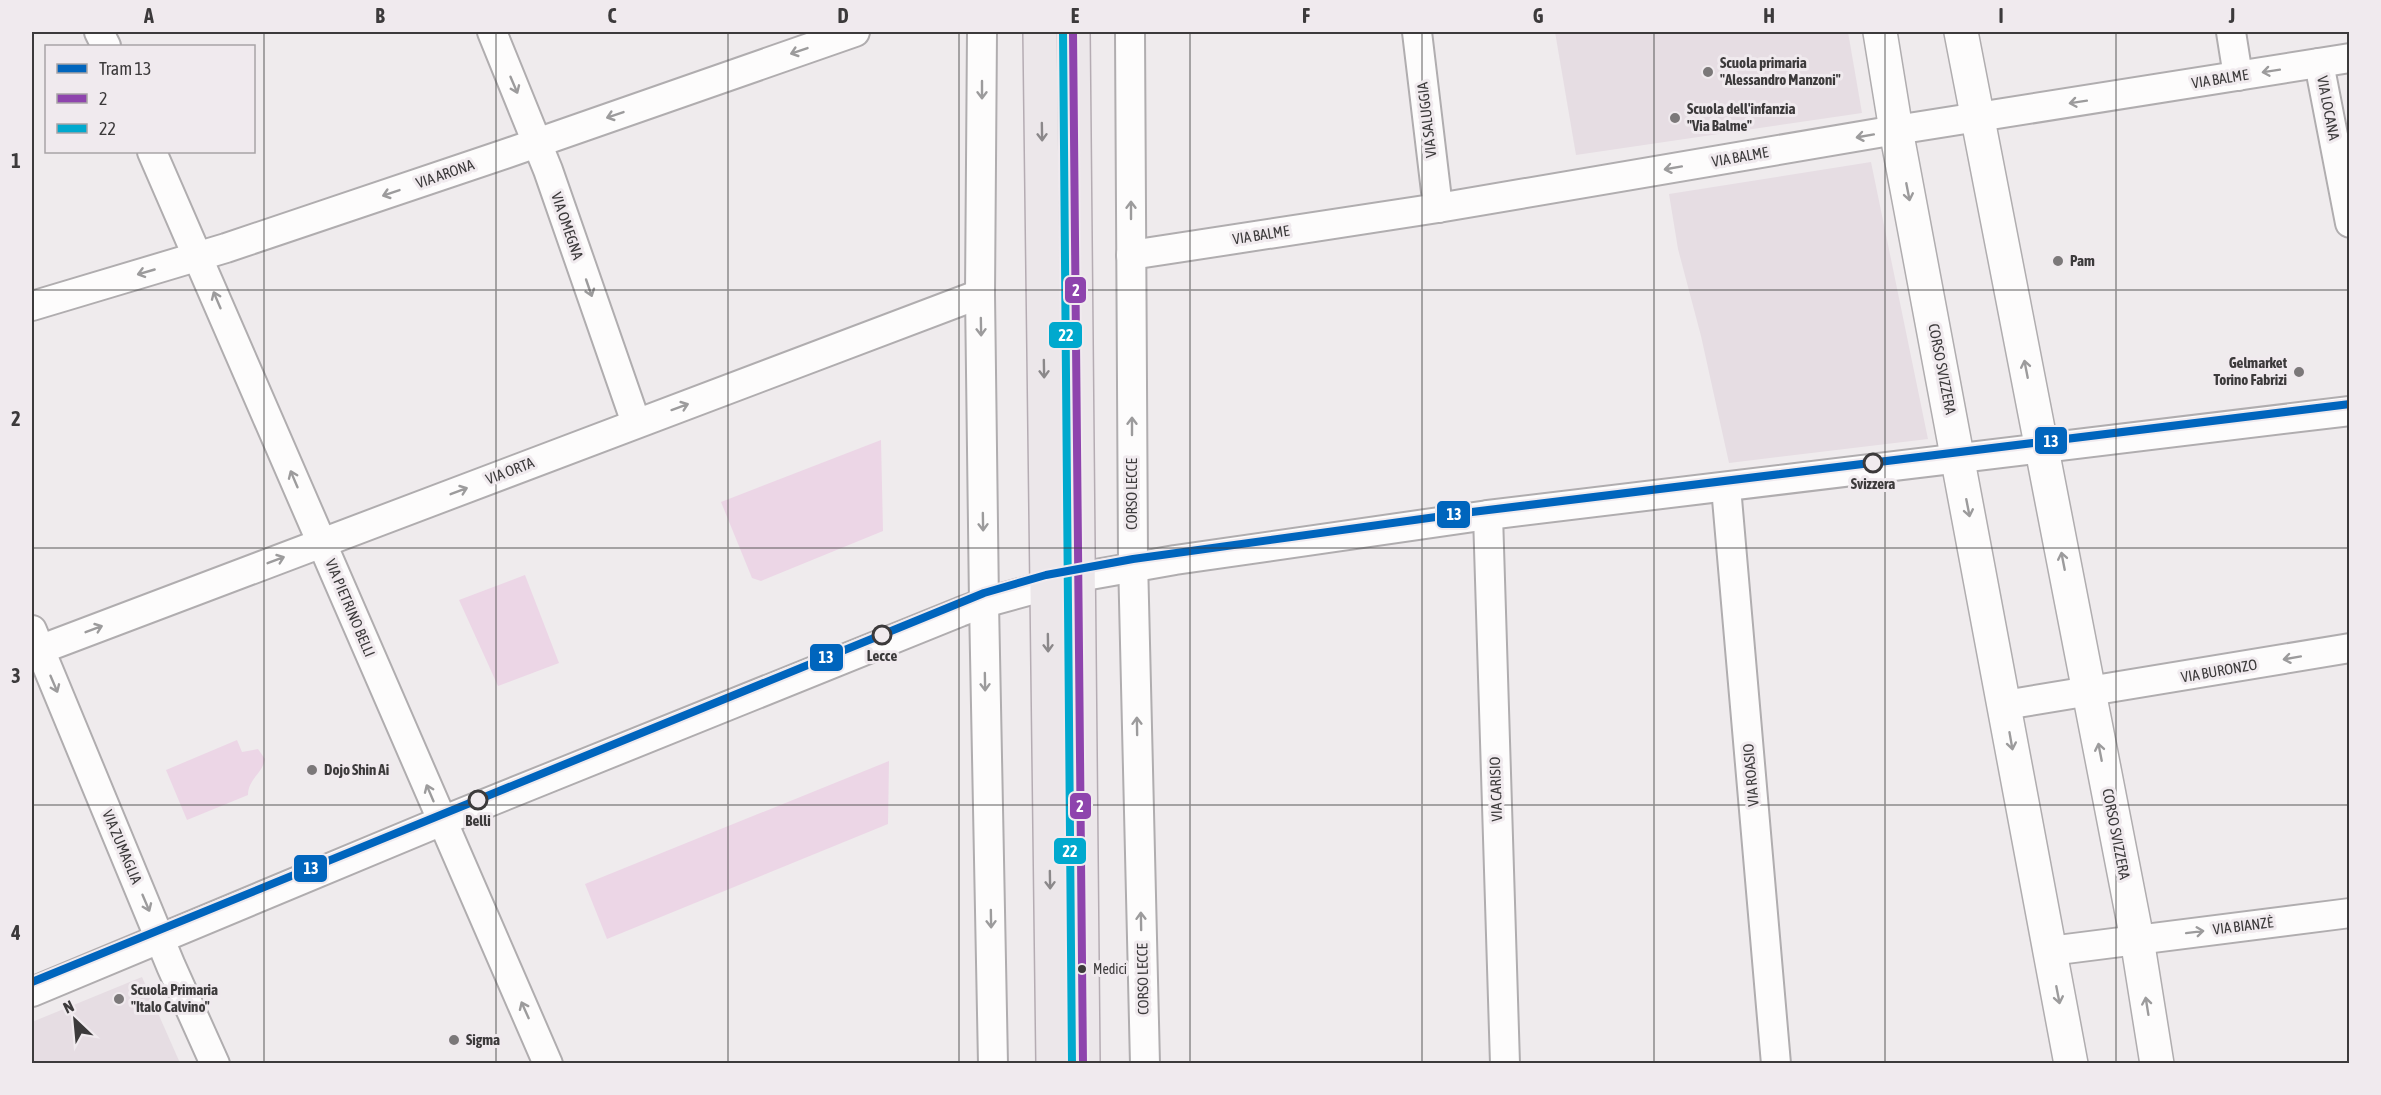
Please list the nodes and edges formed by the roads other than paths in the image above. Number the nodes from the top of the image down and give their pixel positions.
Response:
1 (492, 32) edge
2 (855, 32) edge
3 (982, 32) edge
4 (1040, 32) edge
5 (1073, 32) edge
6 (1130, 32) edge
7 (1417, 32) edge
8 (1880, 32) edge
9 (1961, 32) edge
10 (2231, 32) edge
11 (2349, 58) edge
12 (2319, 63) junction
13 (2238, 76) junction
14 (1976, 118) junction
15 (1896, 130) junction
16 (538, 143) junction
17 (152, 153) edge
18 (1438, 208) junction
19 (2349, 223) edge
20 (1131, 255) junction
21 (198, 257) junction
22 (980, 294) junction
23 (32, 306) edge
24 (2349, 411) edge
25 (636, 423) junction
26 (2042, 448) junction
27 (1959, 460) junction
28 (1726, 487) junction
29 (1488, 515) junction
30 (322, 543) junction
31 (1133, 568) junction
32 (1079, 578) junction
33 (1047, 585) junction
34 (984, 603) junction
35 (35, 640) edge
36 (2349, 648) edge
37 (2088, 693) junction
38 (2005, 705) junction
39 (442, 821) junction
40 (2349, 913) edge
41 (160, 939) junction
42 (2137, 939) junction
43 (2050, 951) junction
44 (32, 992) edge
45 (215, 1064) edge
46 (548, 1064) edge
47 (993, 1064) edge
48 (1053, 1064) edge
49 (1083, 1064) edge
50 (1145, 1064) edge
51 (1504, 1064) edge
52 (1776, 1064) edge
53 (2072, 1064) edge
54 (2157, 1064) edge

1 -> 16 street, VIA OMEGNA
2 -> 16 street, VIA ARONA
3 -> 22 street
4 -> 33 main road
5 - 32 main road
20 -> 6 street, CORSO LECCE
7 - 18 street, VIA SALUGGIA
8 - 15 street, CORSO SVIZZERA
9 - 14 street, CORSO SVIZZERA
10 - 13 street
11 - 12 street, VIA BALME
12 -> 13 street, VIA BALME
12 - 19 street, VIA LOCANA
13 -> 14 street, VIA BALME
14 - 15 street, VIA BALME
26 -> 14 street, CORSO SVIZZERA
15 -> 18 street, VIA BALME
15 -> 27 street, CORSO SVIZZERA
16 -> 21 street, VIA ARONA
16 -> 25 street, VIA OMEGNA
17 - 21 street, VIA PIETRINO BELLI
18 - 20 street, VIA BALME
31 -> 20 street, CORSO LECCE
21 -> 23 street, VIA ARONA
30 -> 21 street, VIA PIETRINO BELLI
25 -> 22 street, VIA ORTA
22 -> 34 street
24 - 26 street
30 -> 25 street, VIA ORTA
26 - 27 street
37 -> 26 street, CORSO SVIZZERA
27 - 28 street
27 -> 38 street, CORSO SVIZZERA
28 - 29 street
28 - 52 street, VIA ROASIO
29 - 31 street
29 - 51 street, VIA CARISIO
35 -> 30 street, VIA ORTA
39 -> 30 street, VIA PIETRINO BELLI
31 - 32 street
50 -> 31 street, CORSO LECCE
32 - 33 street
32 - 49 main road
33 - 34 street
33 -> 48 main road
34 - 39 street
34 -> 47 street
35 -> 41 street, VIA ZUMAGLIA
36 -> 37 street, VIA BURONZO
37 - 38 street
42 -> 37 street, CORSO SVIZZERA
38 -> 43 street, CORSO SVIZZERA
39 - 41 street
46 -> 39 street, VIA PIETRINO BELLI
42 -> 40 street, VIA BIANZÈ
41 - 44 street
41 - 45 street, VIA ZUMAGLIA
42 - 43 street
54 -> 42 street, CORSO SVIZZERA
43 -> 53 street, CORSO SVIZZERA

